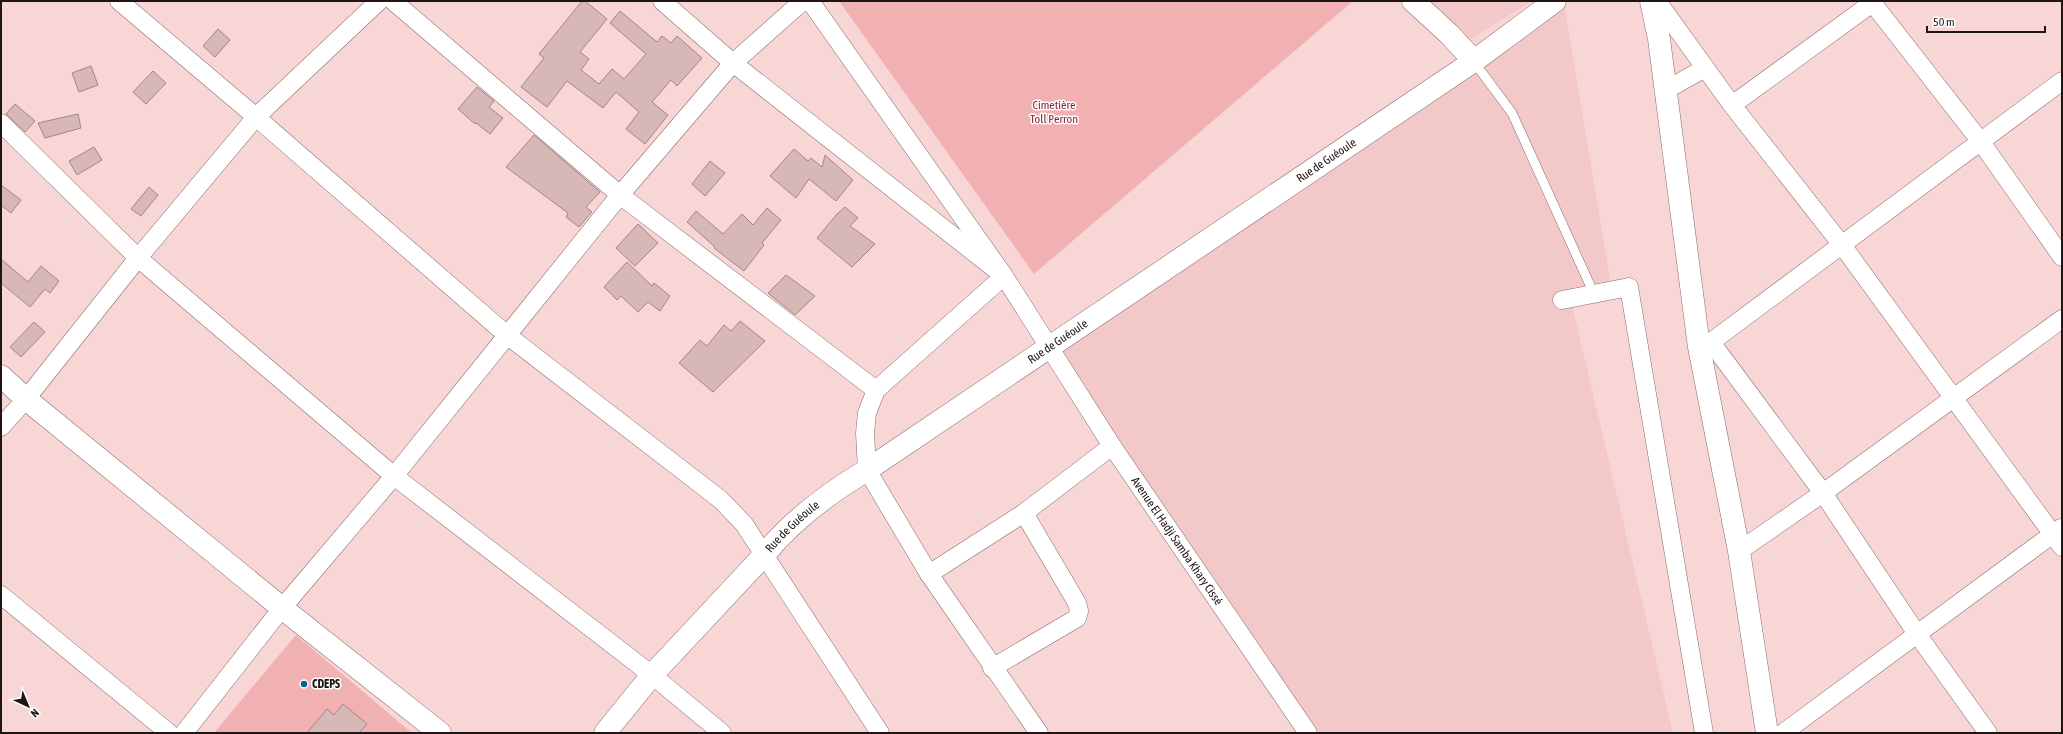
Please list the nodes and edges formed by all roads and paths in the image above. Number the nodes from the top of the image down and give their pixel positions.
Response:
1 (119, 1) edge
2 (379, 1) edge
3 (393, 1) edge
4 (662, 1) edge
5 (802, 1) edge
6 (810, 1) edge
7 (1413, 1) edge
8 (1555, 1) edge
9 (1651, 1) edge
10 (1657, 1) edge
11 (1873, 2) edge
12 (1474, 61) junction
13 (733, 63) junction
14 (1705, 68) junction
15 (2062, 81) edge
16 (1666, 90) junction
17 (1732, 104) junction
18 (256, 117) junction
19 (1, 123) edge
20 (1981, 142) junction
21 (620, 195) junction
22 (1842, 245) junction
23 (2062, 257) edge
24 (138, 258) junction
25 (1004, 276) junction
26 (1594, 294) junction
27 (1562, 300) dead end
28 (2062, 319) edge
29 (508, 336) junction
30 (1705, 344) junction
31 (1048, 348) junction
32 (1, 376) edge
33 (876, 390) junction
34 (1954, 398) junction
35 (26, 399) junction
36 (1, 427) edge
37 (1112, 446) junction
38 (867, 470) junction
39 (394, 476) junction
40 (1823, 493) junction
41 (1024, 513) junction
42 (2059, 536) edge
43 (1739, 551) junction
44 (765, 554) junction
45 (929, 574) junction
46 (1, 595) edge
47 (282, 608) junction
48 (1917, 634) junction
49 (992, 668) junction
50 (652, 675) junction
51 (169, 733) edge
52 (184, 733) edge
53 (440, 733) edge
54 (605, 733) edge
55 (722, 733) edge
56 (880, 733) edge
57 (1039, 733) edge
58 (1308, 733) edge
59 (1704, 733) edge
60 (1780, 733) edge
61 (1988, 733) edge

1 - 18 street
2 - 18 street
3 - 21 street
4 - 13 street
5 - 13 street
6 - 25 street, Avenue El Hadji Samba Khary Cissé
7 - 12 street
8 - 12 street, Rue de Guéoule
9 - 16 street
10 - 14 street
11 - 17 street
11 - 20 street
12 - 26 lane
12 - 31 street, Rue de Guéoule
13 - 21 street
13 - 25 street
14 - 16 street
14 - 17 street
15 - 20 street
16 - 30 street
17 - 22 street
18 - 24 street
18 - 29 street
19 - 24 street
20 - 22 street
20 - 23 street
21 - 29 street
21 - 33 street
22 - 30 street
22 - 34 street
24 - 35 street
24 - 39 street
25 - 31 street, Avenue El Hadji Samba Khary Cissé
25 - 33 street
26 - 27 street
26 - 59 street
28 - 34 street
29 - 39 street
29 - 44 street
30 - 40 street
30 - 43 street
31 - 37 street, Avenue El Hadji Samba Khary Cissé
31 - 38 street, Rue de Guéoule
32 - 35 street
33 - 38 street
34 - 40 street
34 - 42 street
35 - 36 street
35 - 47 street
37 - 41 street
37 - 58 street, Avenue El Hadji Samba Khary Cissé
38 - 44 street, Rue de Guéoule
38 - 45 street
39 - 47 street
39 - 50 street
40 - 43 street
40 - 48 street
41 - 45 street
41 - 49 street
42 - 48 street
43 - 60 street
44 - 50 street, Rue de Guéoule
44 - 56 street
45 - 49 street
46 - 51 street
47 - 52 street
47 - 53 street
48 - 60 street
48 - 61 street
49 - 57 street
50 - 54 street, Rue de Guéoule
50 - 55 street

